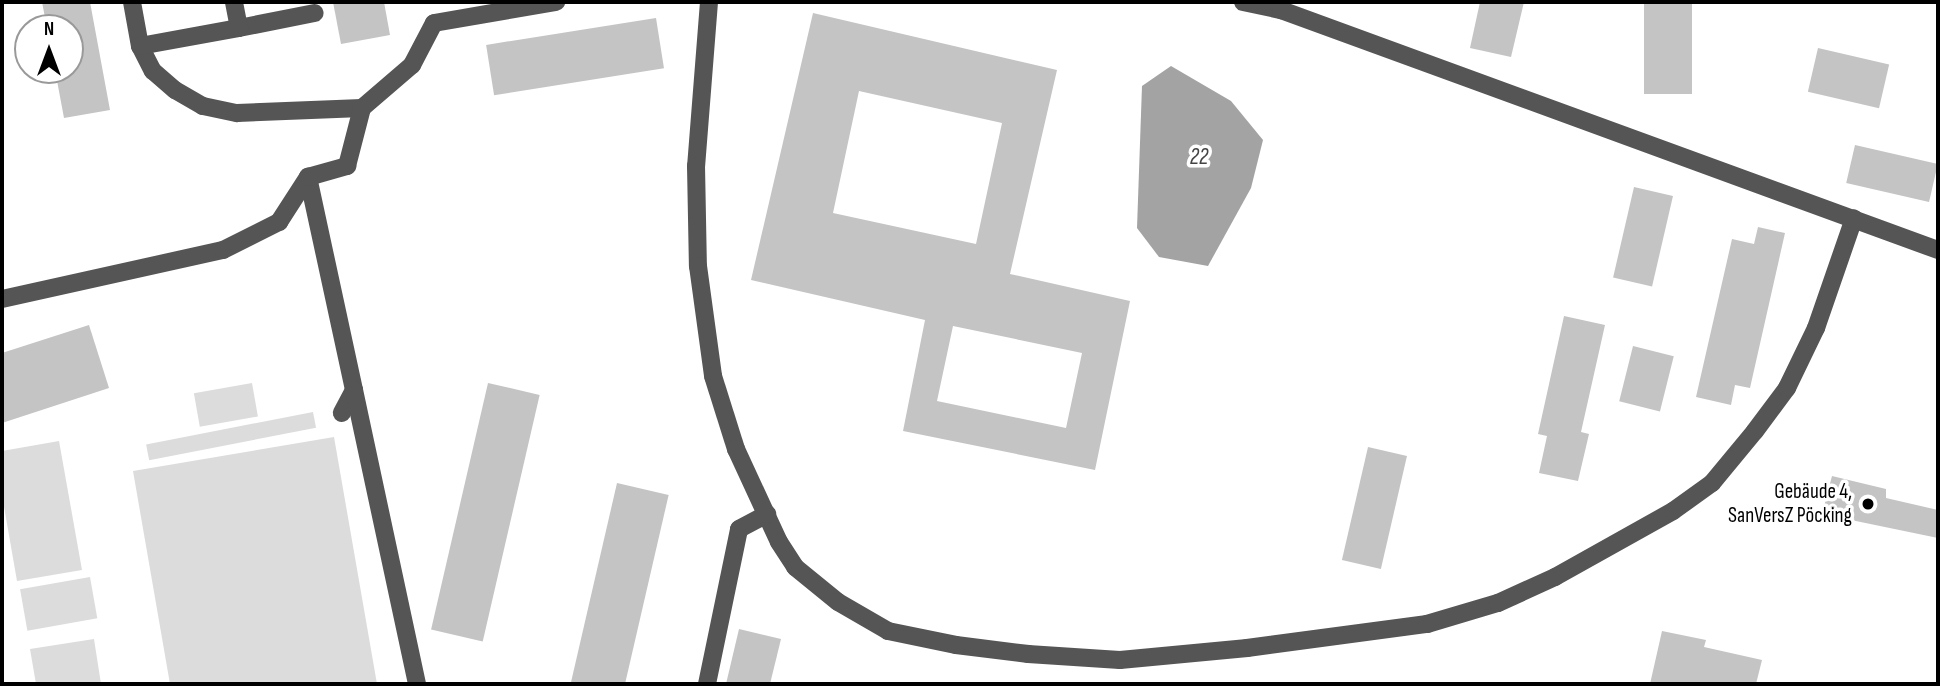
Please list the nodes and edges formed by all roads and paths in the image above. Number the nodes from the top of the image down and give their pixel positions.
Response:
1 (132, 2) edge
2 (234, 2) edge
3 (556, 2) edge
4 (709, 2) edge
5 (1243, 2) edge
6 (315, 13) dead end
7 (239, 28) junction
8 (140, 46) junction
9 (362, 108) junction
10 (308, 177) junction
11 (1854, 218) junction
12 (1938, 250) edge
13 (2, 299) edge
14 (354, 390) junction
15 (342, 413) dead end
16 (767, 514) junction
17 (417, 684) edge
18 (707, 684) edge

1 - 8 lane
2 - 7 lane
3 - 9 lane
4 - 16 lane
5 - 11 lane
6 - 7 lane
7 - 8 lane
8 - 9 lane
9 - 10 lane
10 - 13 lane
10 - 14 lane
11 - 12 lane
11 - 16 lane
14 - 15 lane
14 - 17 lane
16 - 18 lane

